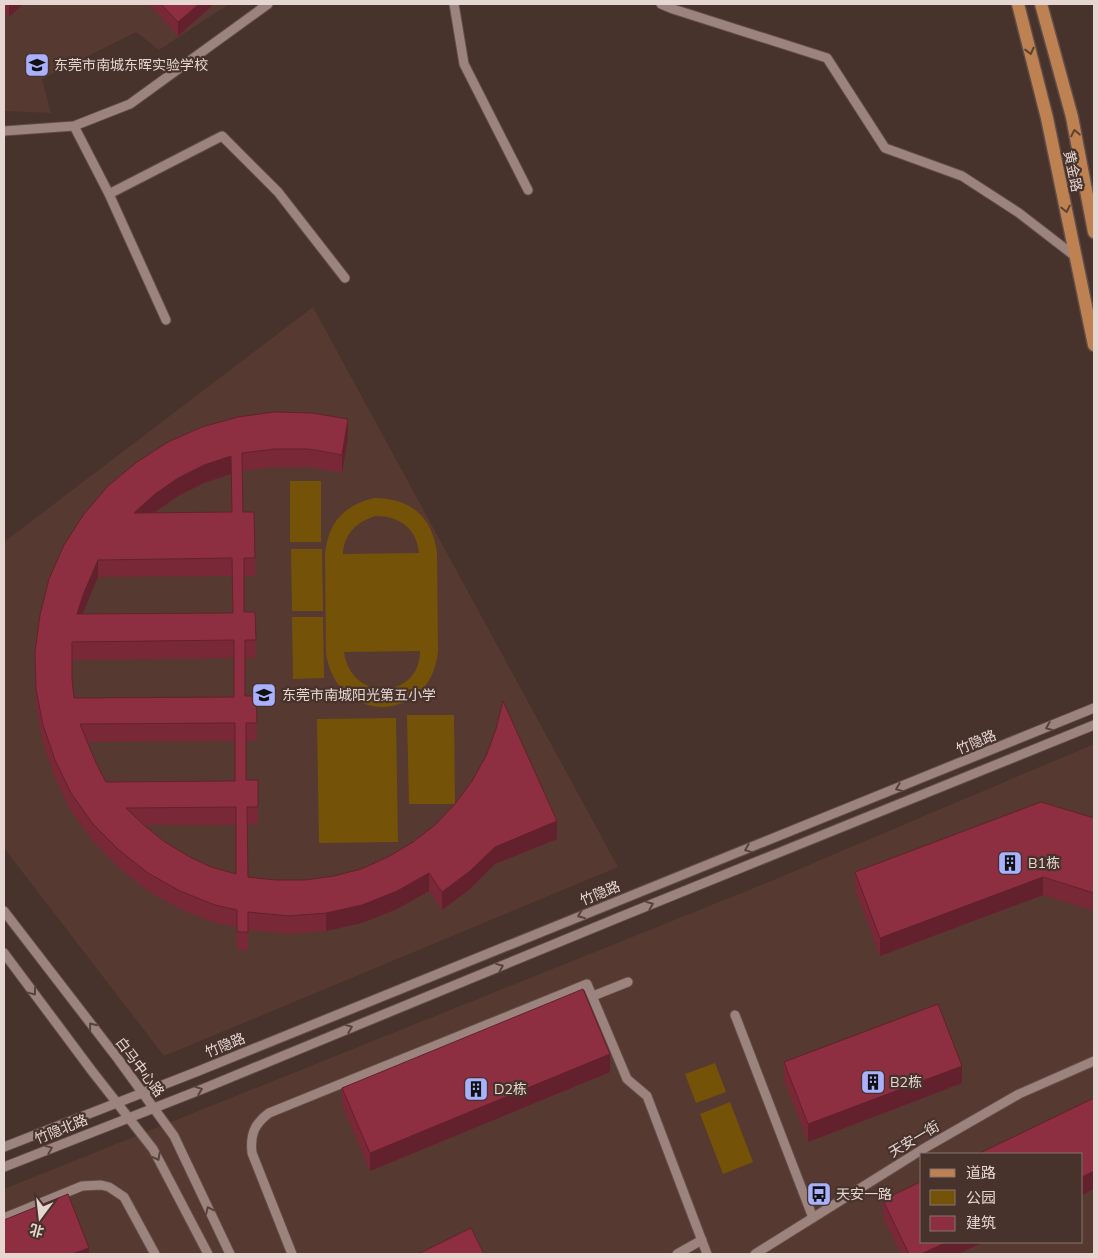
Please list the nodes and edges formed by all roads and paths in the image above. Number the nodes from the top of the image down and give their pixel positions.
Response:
1 (268, 4) edge
2 (454, 4) edge
3 (660, 4) edge
4 (1018, 4) edge
5 (1040, 4) edge
6 (74, 126) junction
7 (4, 130) edge
8 (528, 190) dead end
9 (109, 194) junction
10 (1094, 232) edge
11 (1076, 257) junction
12 (345, 278) dead end
13 (166, 320) dead end
14 (1094, 345) edge
15 (1092, 709) edge
16 (1092, 727) edge
17 (4, 911) edge
18 (4, 953) edge
19 (628, 982) dead end
20 (593, 996) junction
21 (735, 1015) dead end
22 (1094, 1061) edge
23 (143, 1093) junction
24 (117, 1103) junction
25 (154, 1108) junction
26 (128, 1118) junction
27 (4, 1147) edge
28 (4, 1167) edge
29 (4, 1218) edge
30 (813, 1218) junction
31 (702, 1240) junction
32 (155, 1254) edge
33 (208, 1254) edge
34 (230, 1254) edge
35 (292, 1254) edge
36 (677, 1254) edge
37 (707, 1254) edge
38 (755, 1254) edge

1 - 6 street
2 - 8 street
3 - 11 street
4 -> 11 main road, 黄金路
10 -> 5 main road, 黄金路
6 - 7 street
6 - 9 street
9 - 12 street
9 - 13 street
11 - 14 main road, 黄金路
15 -> 23 street, 竹隐路
25 -> 16 street
23 -> 17 street, 白马中心路
18 -> 24 street
19 - 20 street
20 - 31 street
20 - 35 street
21 - 30 street
22 - 30 street, 天安一街
23 - 24 street, 竹隐路
23 - 25 street, 白马中心路
24 - 26 street
24 - 27 street, 竹隐北路
25 - 26 street
34 -> 25 street, 白马中心路
28 -> 26 street, 竹隐北路
26 -> 33 street
29 - 32 street
30 - 38 street, 天安一街
31 - 36 street
31 - 37 street

